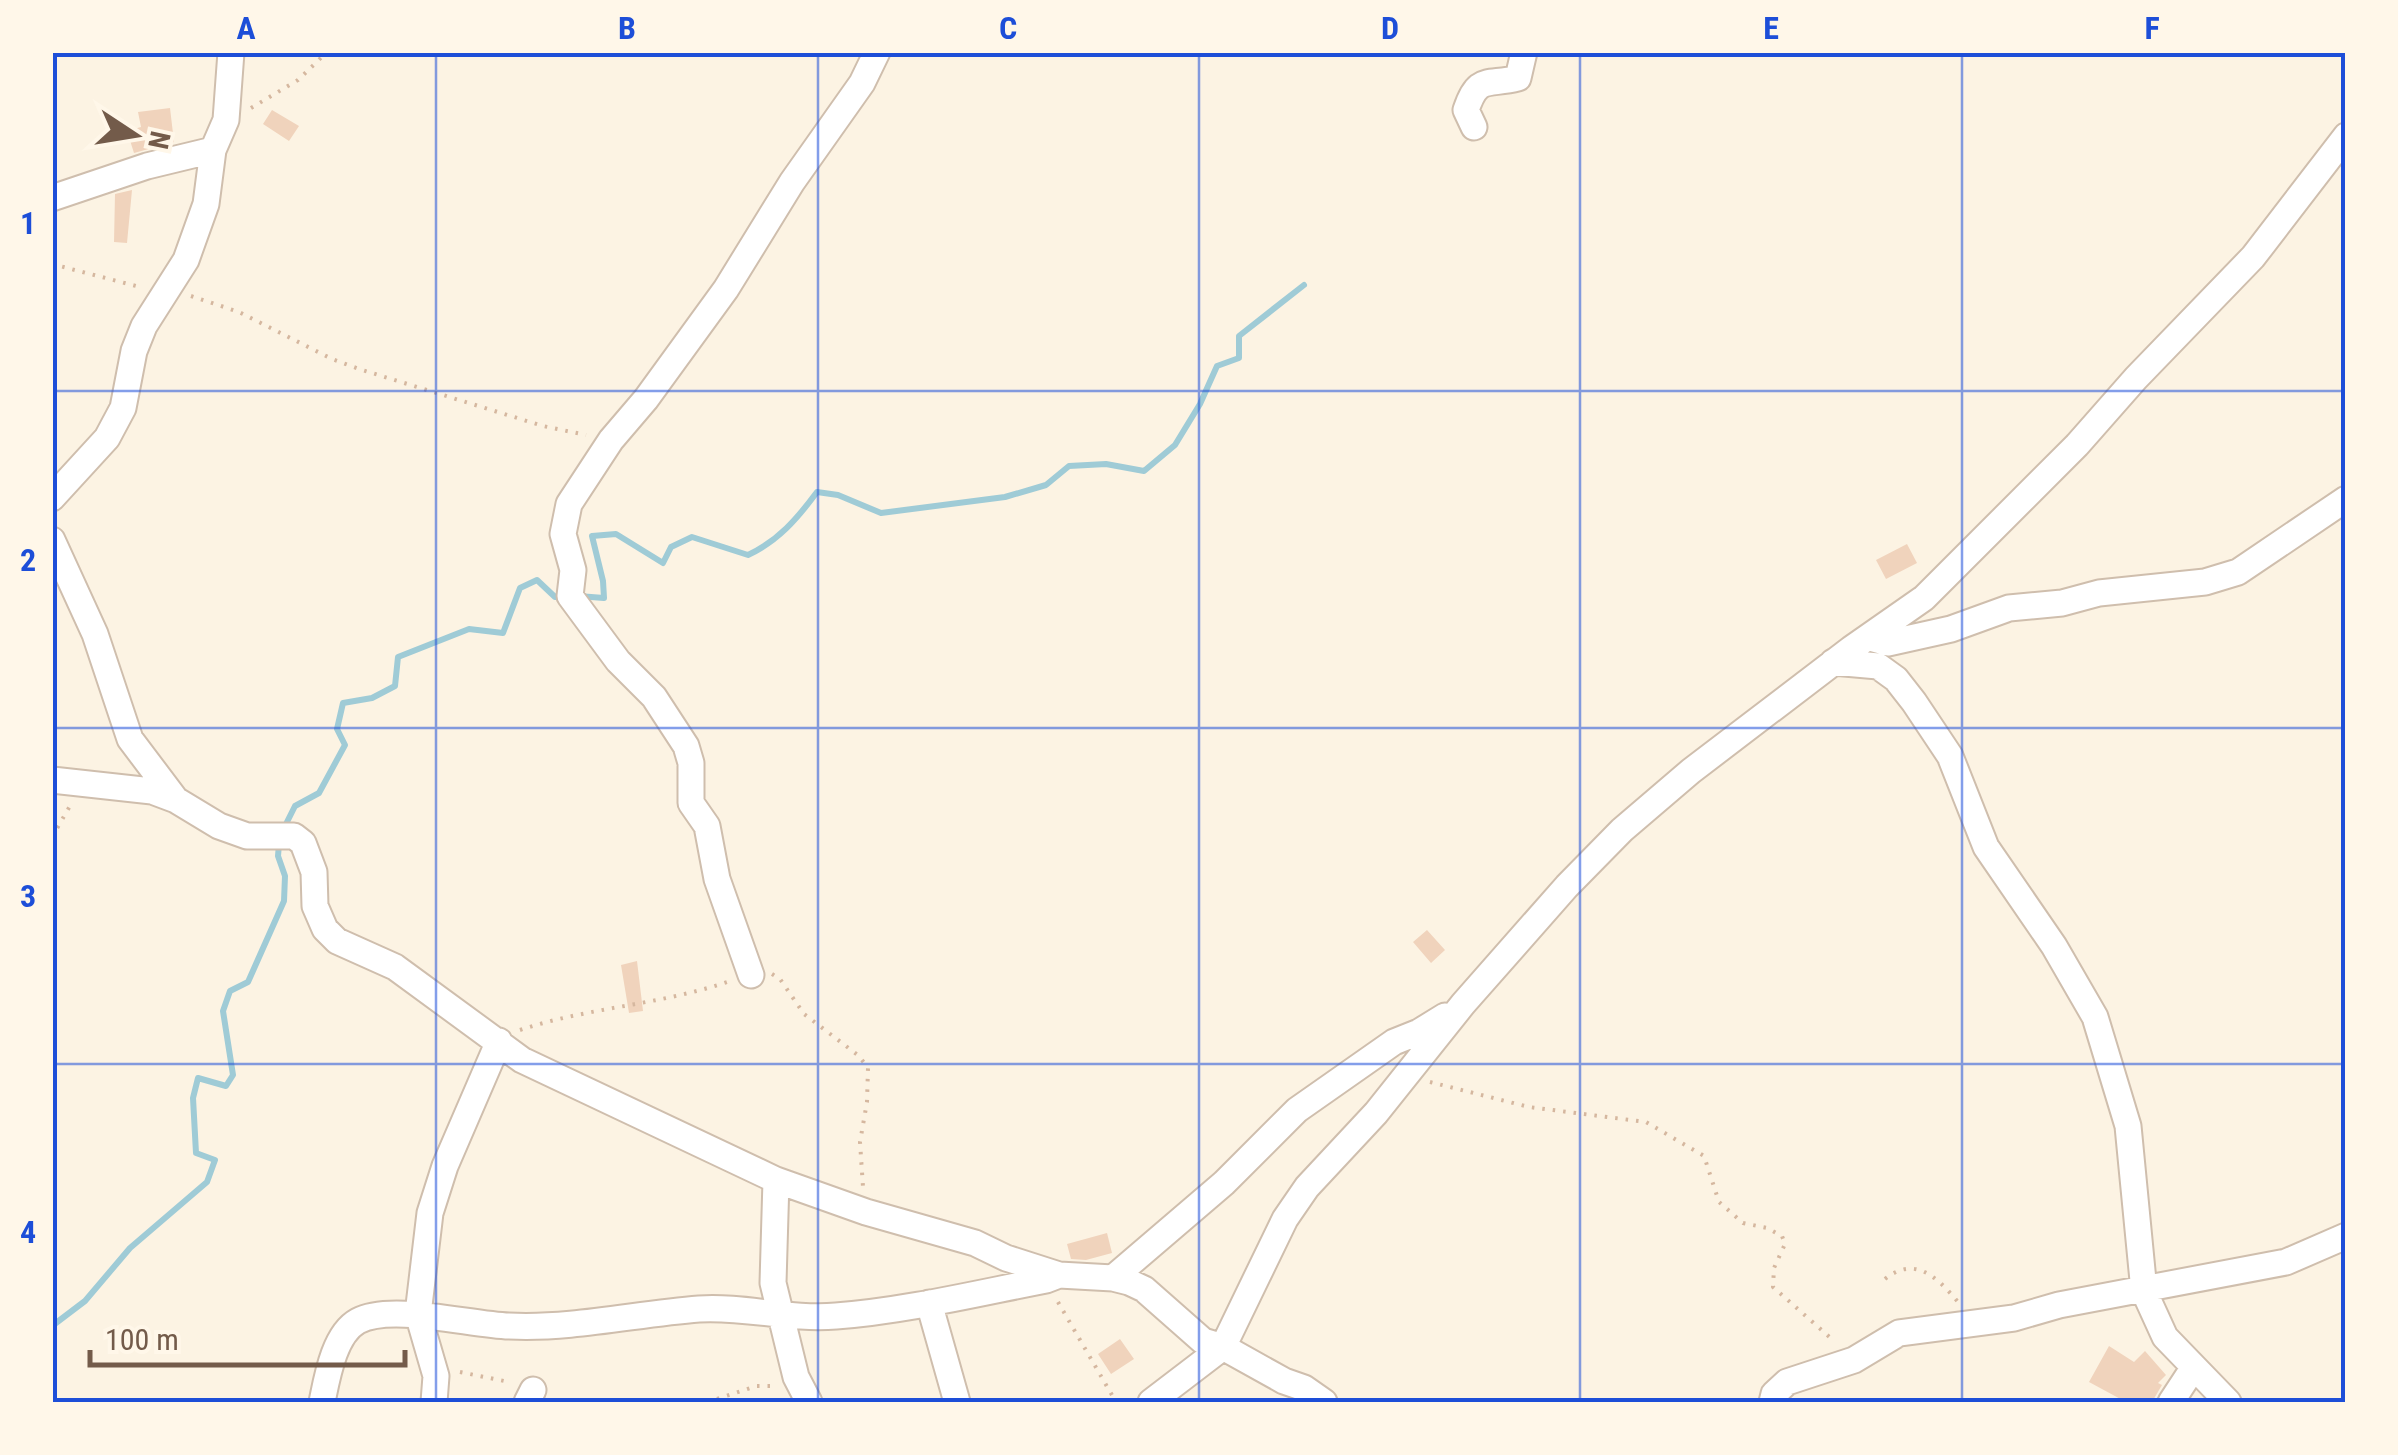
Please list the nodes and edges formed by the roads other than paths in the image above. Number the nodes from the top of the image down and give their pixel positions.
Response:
1 (232, 52) edge
2 (877, 52) edge
3 (1524, 52) edge
4 (1474, 127) dead end
5 (2346, 136) edge
6 (213, 150) junction
7 (52, 198) edge
8 (52, 498) edge
9 (2346, 498) edge
10 (52, 540) edge
11 (1870, 638) junction
12 (1833, 662) junction
13 (52, 780) edge
14 (176, 800) junction
15 (750, 974) road end
16 (1463, 1004) junction
17 (499, 1041) junction
18 (776, 1180) junction
19 (2346, 1236) edge
20 (1053, 1277) junction
21 (1114, 1278) junction
22 (2144, 1291) junction
23 (929, 1303) junction
24 (418, 1314) junction
25 (781, 1314) junction
26 (1224, 1347) junction
27 (2194, 1368) junction
28 (804, 1394) edge
29 (322, 1402) edge
30 (434, 1402) edge
31 (957, 1402) edge
32 (1152, 1402) edge
33 (1324, 1402) edge
34 (1772, 1402) edge
35 (2171, 1402) edge
36 (2228, 1402) edge

1 - 6 street
2 - 15 street
3 - 4 street
5 - 11 street
6 - 7 street
6 - 8 street
9 - 11 street
10 - 14 street
11 - 12 street
12 - 16 street
12 - 22 street
13 - 14 street
14 - 17 street
16 - 21 street
16 - 26 street
17 - 18 street
17 - 24 street
18 - 20 street
18 - 25 street
19 - 22 street
20 - 21 street
20 - 23 street
21 - 26 street
22 - 27 street
22 - 34 street
23 - 25 street
23 - 31 street
24 - 25 street
24 - 29 street
24 - 30 street
25 - 28 street
26 - 32 street
26 - 33 street
27 - 35 street
27 - 36 street

